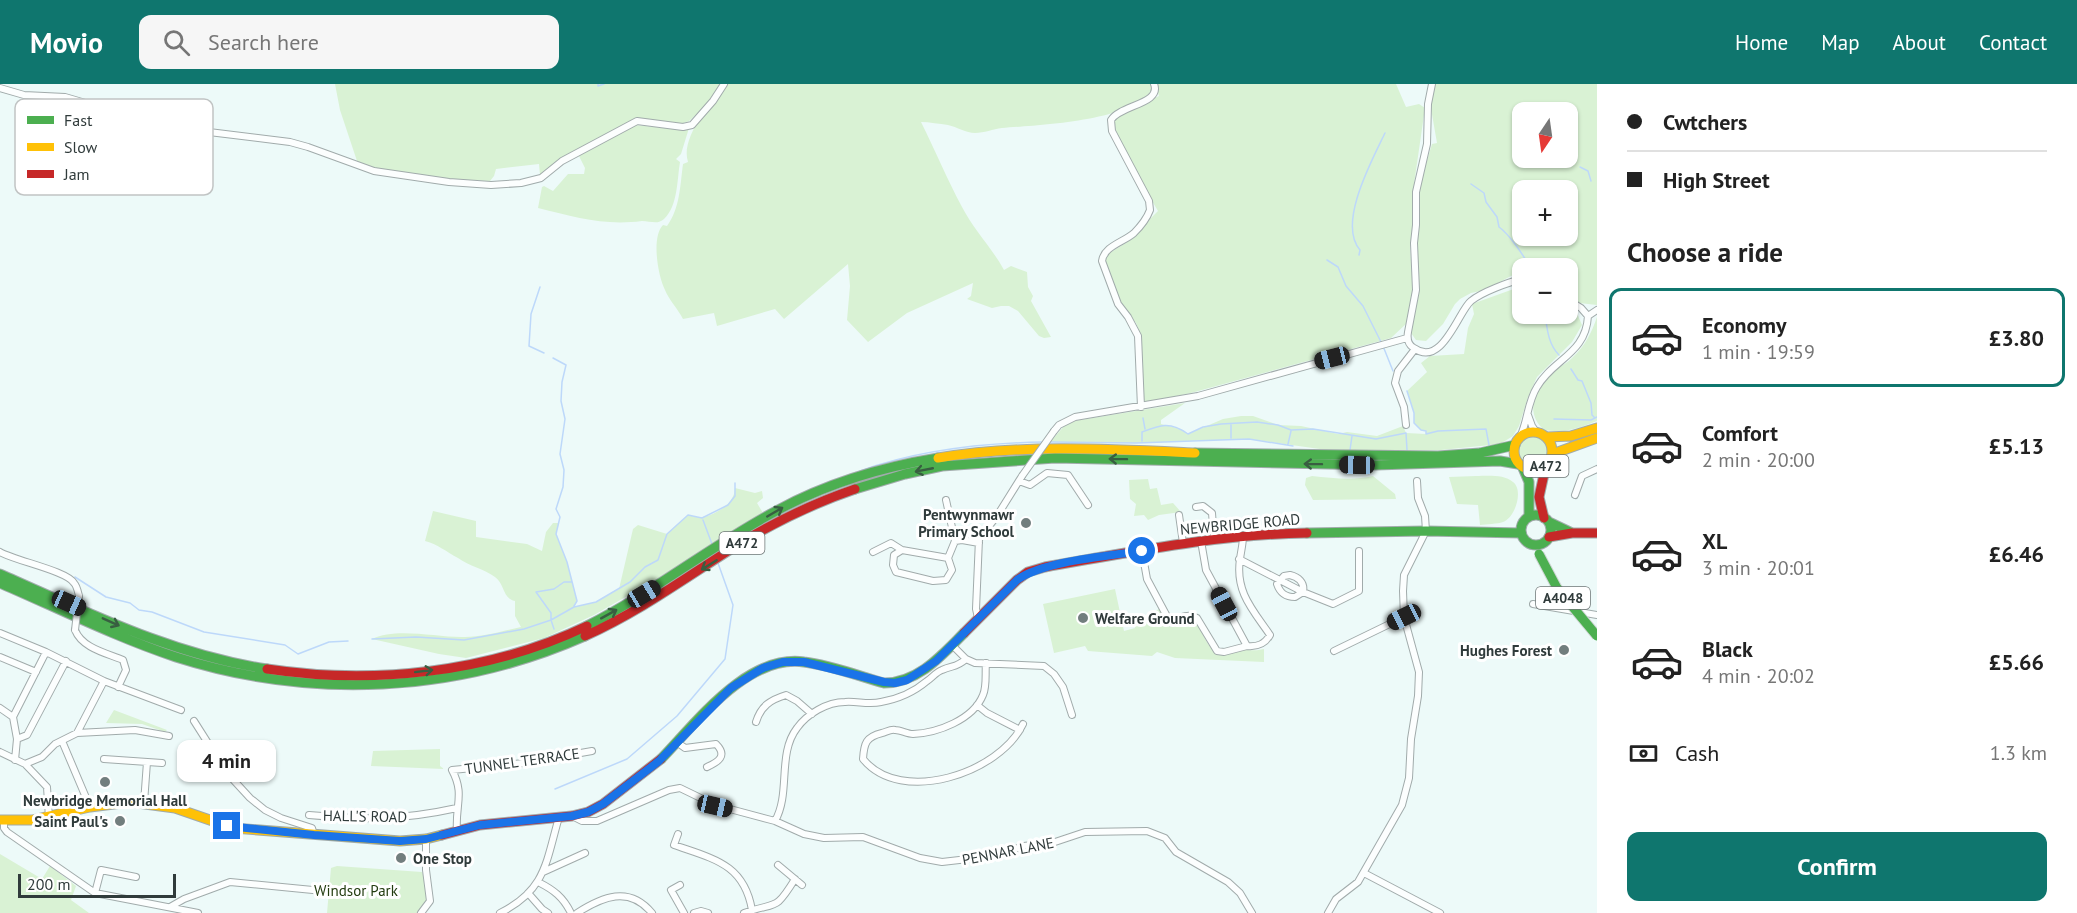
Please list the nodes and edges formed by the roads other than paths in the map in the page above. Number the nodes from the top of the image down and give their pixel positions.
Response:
1 (724, 84) edge
2 (1154, 84) edge
3 (1432, 84) edge
4 (0, 88) edge
5 (75, 99) edge
6 (213, 132) edge
7 (1512, 283) edge
8 (1578, 306) edge
9 (1597, 310) edge
10 (1588, 316) junction
11 (1407, 338) junction
12 (1414, 350) junction
13 (1141, 407) junction
14 (1528, 414) junction
15 (1406, 425) dead end
16 (1597, 428) edge
17 (1536, 432) junction
18 (1546, 437) junction
19 (1597, 438) edge
20 (1517, 441) junction
21 (1548, 462) junction
22 (1521, 466) junction
23 (1597, 469) edge
24 (1021, 478) junction
25 (1417, 481) dead end
26 (1575, 495) dead end
27 (946, 500) dead end
28 (1088, 506) dead end
29 (1197, 507) dead end
30 (1179, 515) dead end
31 (1529, 516) junction
32 (1546, 520) junction
33 (1426, 531) junction
34 (1521, 533) junction
35 (1572, 533) junction
36 (1597, 533) edge
37 (1243, 536) junction
38 (1549, 537) junction
39 (1214, 539) junction
40 (955, 541) junction
41 (1201, 541) junction
42 (979, 543) junction
43 (1183, 543) junction
44 (1537, 549) junction
45 (902, 550) junction
46 (1142, 551) junction
47 (1359, 551) dead end
48 (0, 552) edge
49 (873, 552) dead end
50 (948, 558) junction
51 (1239, 560) junction
52 (0, 574) edge
53 (1279, 580) junction
54 (0, 583) edge
55 (1303, 591) junction
56 (1533, 604) dead end
57 (1597, 615) edge
58 (1404, 617) junction
59 (978, 618) junction
60 (0, 633) edge
61 (1597, 636) edge
62 (953, 646) junction
63 (1247, 646) junction
64 (1334, 651) dead end
65 (46, 652) junction
66 (0, 657) edge
67 (966, 659) junction
68 (66, 661) junction
69 (986, 663) junction
70 (36, 672) junction
71 (104, 681) junction
72 (118, 687) junction
73 (977, 705) junction
74 (0, 708) edge
75 (181, 710) dead end
76 (812, 714) junction
77 (1072, 715) dead end
78 (14, 717) junction
79 (194, 721) dead end
80 (756, 722) dead end
81 (77, 733) junction
82 (169, 736) dead end
83 (16, 739) junction
84 (62, 741) junction
85 (678, 743) junction
86 (592, 751) dead end
87 (0, 753) edge
88 (104, 759) dead end
89 (15, 760) junction
90 (147, 762) junction
91 (162, 763) dead end
92 (25, 764) junction
93 (707, 767) dead end
94 (144, 803) junction
95 (90, 807) junction
96 (457, 808) junction
97 (309, 814) dead end
98 (572, 816) junction
99 (559, 817) junction
100 (49, 818) junction
101 (2, 820) edge
102 (776, 821) junction
103 (456, 831) junction
104 (678, 834) dead end
105 (314, 835) junction
106 (426, 839) junction
107 (585, 853) dead end
108 (778, 865) dead end
109 (543, 872) junction
110 (1364, 873) junction
111 (136, 877) dead end
112 (795, 879) junction
113 (538, 882) junction
114 (680, 885) dead end
115 (802, 885) dead end
116 (323, 891) dead end
117 (96, 893) junction
118 (528, 893) junction
119 (170, 907) junction
120 (752, 910) junction
121 (198, 913) edge
122 (421, 913) edge
123 (500, 913) edge
124 (548, 913) edge
125 (571, 913) edge
126 (577, 913) edge
127 (652, 913) edge
128 (684, 913) edge
129 (694, 913) edge
130 (708, 913) edge
131 (744, 913) edge
132 (1252, 913) edge
133 (1328, 913) edge
134 (1440, 913) edge

1 - 6 street
2 - 13 street
3 - 11 street
4 - 5 street
7 - 12 street
8 - 10 street
9 - 10 street
10 - 14 street
11 - 12 street
11 - 13 street
12 - 15 street
13 - 24 street, bridge
14 - 17 street
14 - 20 street
16 - 18 main road, A472
17 - 18 main road, A472
17 - 20 main road, A472
18 - 21 main road, A472
19 - 21 main road, A472
20 - 22 main road, A472
52 -> 20 main road, A472
21 - 22 main road, A472
21 - 32 main road
22 - 31 main road
22 -> 54 main road, A472
23 - 26 street
24 - 28 street
24 - 42 street
25 - 33 street
27 - 40 street
29 - 39 street
30 - 43 street
31 - 32 main road
31 - 34 main road
32 - 35 main road
32 - 38 main road
33 - 34 main road, NEWBRIDGE ROAD
33 - 37 main road, NEWBRIDGE ROAD
33 - 58 street
34 - 44 main road
35 - 36 main road
35 - 38 main road
37 - 39 main road, NEWBRIDGE ROAD
37 - 51 street
38 - 44 main road
39 - 41 main road, NEWBRIDGE ROAD
40 - 42 street
40 - 50 street
41 - 43 main road, NEWBRIDGE ROAD
41 - 63 street
42 - 59 street
43 - 46 main road, NEWBRIDGE ROAD
44 - 61 main road, A4048, bridge
45 - 49 street
45 - 50 street
45 - 50 street
46 - 59 main road, NEWBRIDGE ROAD
46 - 63 street
47 - 55 street
48 - 72 street, bridge
51 - 53 street
51 - 63 street
53 - 55 street
53 - 55 street
53 - 55 street
56 - 57 street
58 - 64 street
58 - 110 street
59 - 62 main road, NEWBRIDGE ROAD
60 - 65 street
62 - 67 street
62 - 85 main road, NEWBRIDGE ROAD
65 - 68 street
65 - 70 street
66 - 70 street
67 - 69 street
67 - 76 street
68 - 71 street
68 - 83 street
69 - 73 street
69 - 77 street
70 - 78 street
71 - 72 street
71 - 81 street
72 - 75 street
73 - 73 street
74 - 78 street
76 - 80 street
76 - 102 street
78 - 83 street
79 - 105 street
81 - 82 street
81 - 84 street
83 - 89 street
84 - 92 street
84 - 95 street
85 - 93 street
85 - 98 main road, NEWBRIDGE ROAD
86 - 96 street, TUNNEL TERRACE
87 - 89 street
88 - 90 street
89 - 92 street
90 - 91 street
90 - 94 street
92 - 100 street
94 - 95 main road, NEWBRIDGE ROAD
94 - 105 main road, NEWBRIDGE ROAD
95 - 100 main road, NEWBRIDGE ROAD
96 - 97 street, HALL'S ROAD
96 - 103 street
98 - 99 main road, NEWBRIDGE ROAD
98 - 102 street, PENNAR LANE
99 - 103 main road, NEWBRIDGE ROAD
99 - 109 street
100 - 101 main road, NEWBRIDGE ROAD
101 - 117 street
102 - 132 street, PENNAR LANE
103 - 106 main road, NEWBRIDGE ROAD
104 - 120 street
105 - 106 main road, NEWBRIDGE ROAD
106 - 122 street
107 - 109 street
108 - 112 street
109 - 113 street
110 - 133 street
110 - 134 street
111 - 117 street
112 - 115 street
112 - 120 street
113 - 118 street
113 - 125 street
114 - 128 street
116 - 119 street
117 - 119 street
118 - 123 street
118 - 124 street
119 - 121 street
120 - 131 street
126 - 127 street
129 - 130 street

